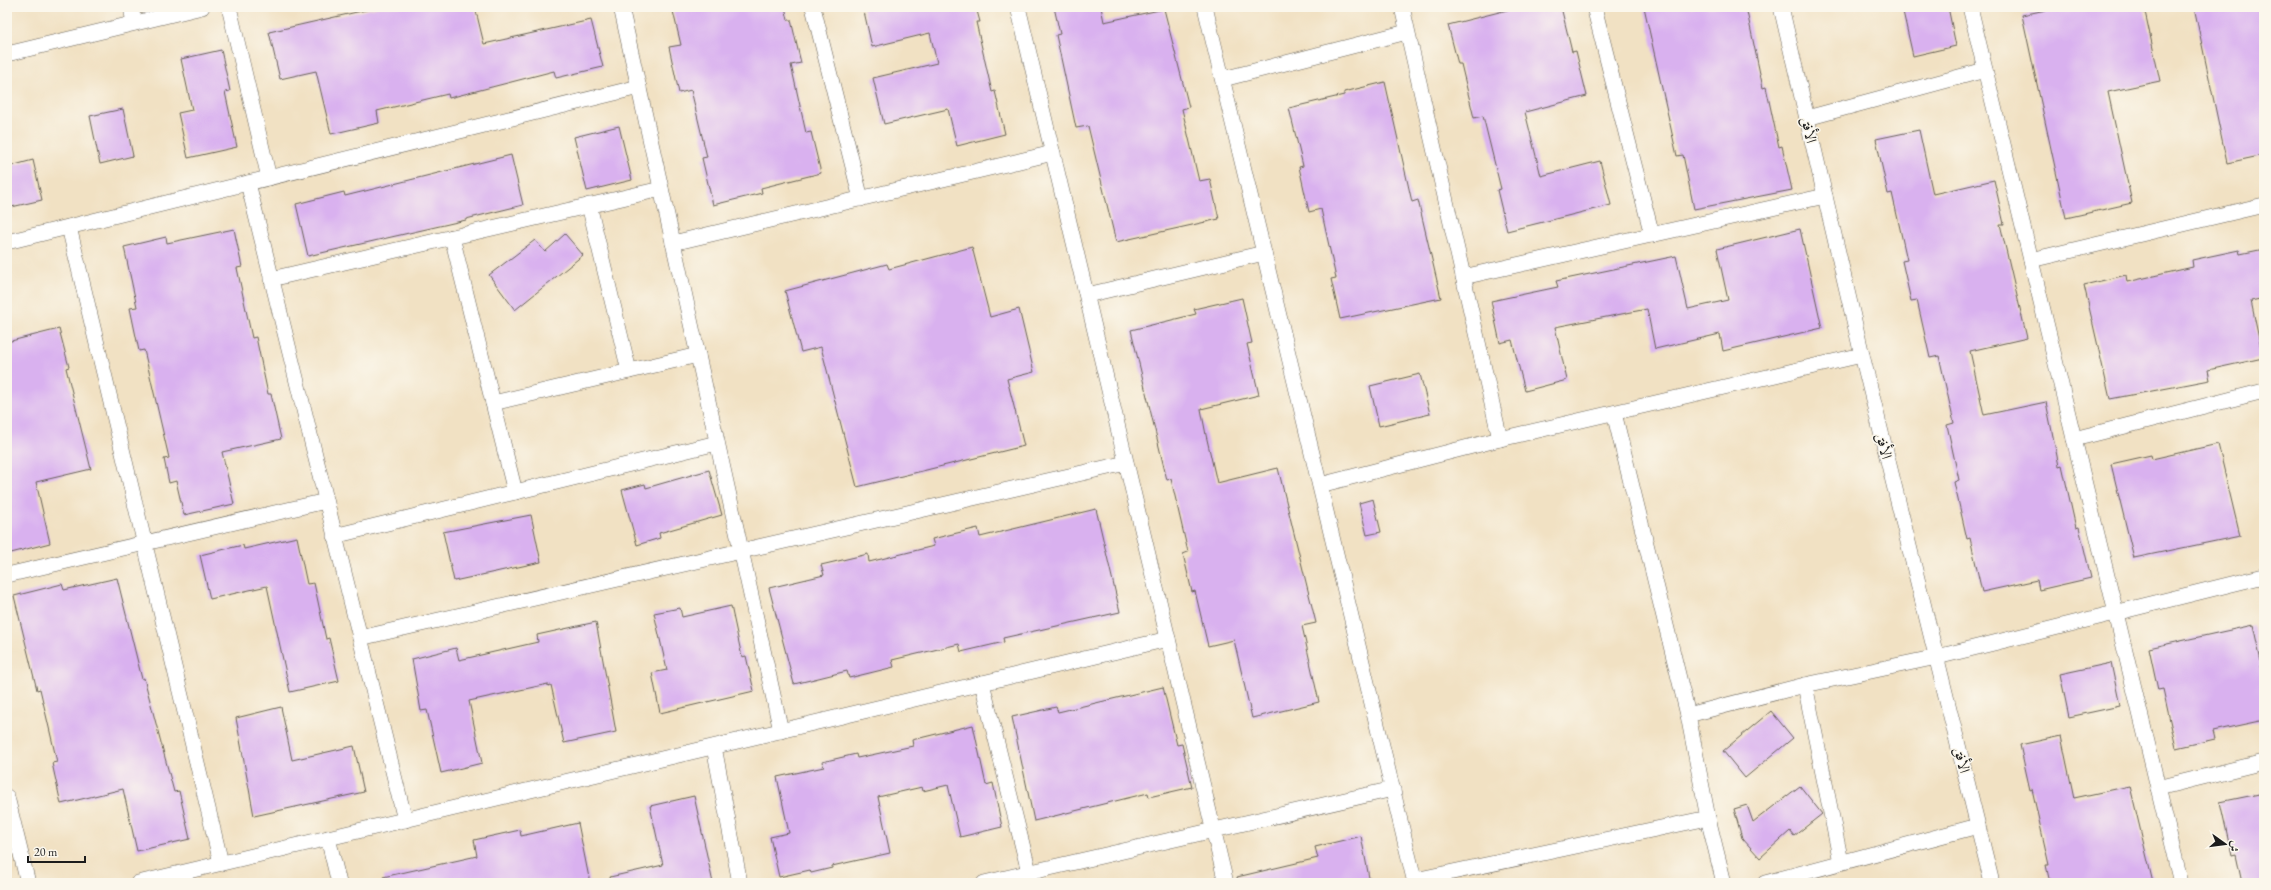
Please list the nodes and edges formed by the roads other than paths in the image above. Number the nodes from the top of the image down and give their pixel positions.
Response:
1 (131, 7) edge
2 (202, 7) edge
3 (229, 7) edge
4 (621, 7) edge
5 (813, 7) edge
6 (1018, 7) edge
7 (1205, 7) edge
8 (1402, 7) edge
9 (1594, 7) edge
10 (1781, 7) edge
11 (1970, 7) edge
12 (134, 23) junction
13 (1408, 32) junction
14 (7, 54) edge
15 (1985, 70) junction
16 (1223, 79) junction
17 (639, 87) junction
18 (1807, 118) junction
19 (1053, 153) junction
20 (270, 178) junction
21 (248, 183) junction
22 (661, 189) junction
23 (1824, 196) junction
24 (861, 199) junction
25 (590, 205) junction
26 (2264, 205) edge
27 (69, 227) junction
28 (1652, 235) junction
29 (452, 237) junction
30 (7, 242) edge
31 (674, 243) junction
32 (1264, 253) junction
33 (2031, 260) junction
34 (1463, 277) junction
35 (271, 278) junction
36 (1086, 295) junction
37 (698, 355) junction
38 (1862, 355) junction
39 (629, 371) junction
40 (2264, 391) edge
41 (494, 403) junction
42 (1614, 413) junction
43 (2074, 438) junction
44 (1500, 439) junction
45 (717, 443) junction
46 (1126, 463) junction
47 (1320, 485) junction
48 (516, 492) junction
49 (326, 501) junction
50 (334, 536) junction
51 (144, 542) junction
52 (741, 551) junction
53 (7, 575) edge
54 (2264, 576) edge
55 (2115, 614) junction
56 (360, 638) junction
57 (1168, 639) junction
58 (1937, 657) junction
59 (982, 683) junction
60 (1805, 685) junction
61 (1688, 715) junction
62 (781, 731) junction
63 (714, 747) junction
64 (2264, 762) edge
65 (1392, 788) junction
66 (2158, 788) junction
67 (7, 797) edge
68 (1708, 818) junction
69 (405, 820) junction
70 (1978, 826) junction
71 (1214, 830) junction
72 (328, 838) junction
73 (1841, 862) junction
74 (221, 863) junction
75 (1029, 872) junction
76 (1415, 882) edge
77 (28, 883) edge
78 (138, 883) edge
79 (339, 883) edge
80 (740, 883) edge
81 (984, 883) edge
82 (1226, 883) edge
83 (1724, 883) edge
84 (1765, 883) edge
85 (1992, 883) edge
86 (2181, 883) edge

1 - 12 street
2 - 12 street
3 - 20 street
4 - 17 street
5 - 24 street
6 - 19 street
7 - 16 street
8 - 13 street
9 - 28 street
10 - 18 street, الأفق
11 - 15 street
12 - 14 street
13 - 16 street
13 - 34 street
15 - 18 street
15 - 33 street
16 - 32 street
17 - 20 street
17 - 22 street
18 - 23 street, الأفق
19 - 24 street
19 - 36 street
20 - 21 street
21 - 27 street
21 - 35 street
22 - 25 street
22 - 31 street
23 - 28 street
23 - 38 street, الأفق
24 - 31 street
25 - 29 street
25 - 39 street
26 - 33 street
27 - 30 street
27 - 51 street
28 - 34 street
29 - 35 street
29 - 41 street
31 - 37 street
32 - 36 street
32 - 47 street
33 - 43 street
34 - 44 street
35 - 49 street
36 - 46 street
37 - 39 street
37 - 45 street
38 - 42 street
38 - 58 street, الأفق
39 - 41 street
40 - 43 street
41 - 48 street
42 - 44 street
42 - 61 street
43 - 55 street
44 - 47 street
45 - 48 street
45 - 52 street
46 - 52 street
46 - 57 street
47 - 65 street
48 - 50 street
49 - 50 street
49 - 51 street
50 - 56 street
51 - 53 street
51 - 74 street
52 - 56 street
52 - 62 street
54 - 55 street
55 - 58 street
55 - 66 street
56 - 69 street
57 - 59 street
57 - 71 street
58 - 60 street
58 - 70 street, الأفق
59 - 62 street
59 - 75 street
60 - 61 street
60 - 73 street
61 - 68 street
62 - 63 street
63 - 69 street
63 - 80 street
64 - 66 street
65 - 71 street
65 - 76 street
66 - 86 street
67 - 77 street
68 - 76 street
68 - 83 street
69 - 72 street
70 - 73 street
70 - 85 street, الأفق
71 - 75 street
71 - 82 street
72 - 74 street
72 - 79 street
73 - 84 street
74 - 78 street
75 - 81 street

